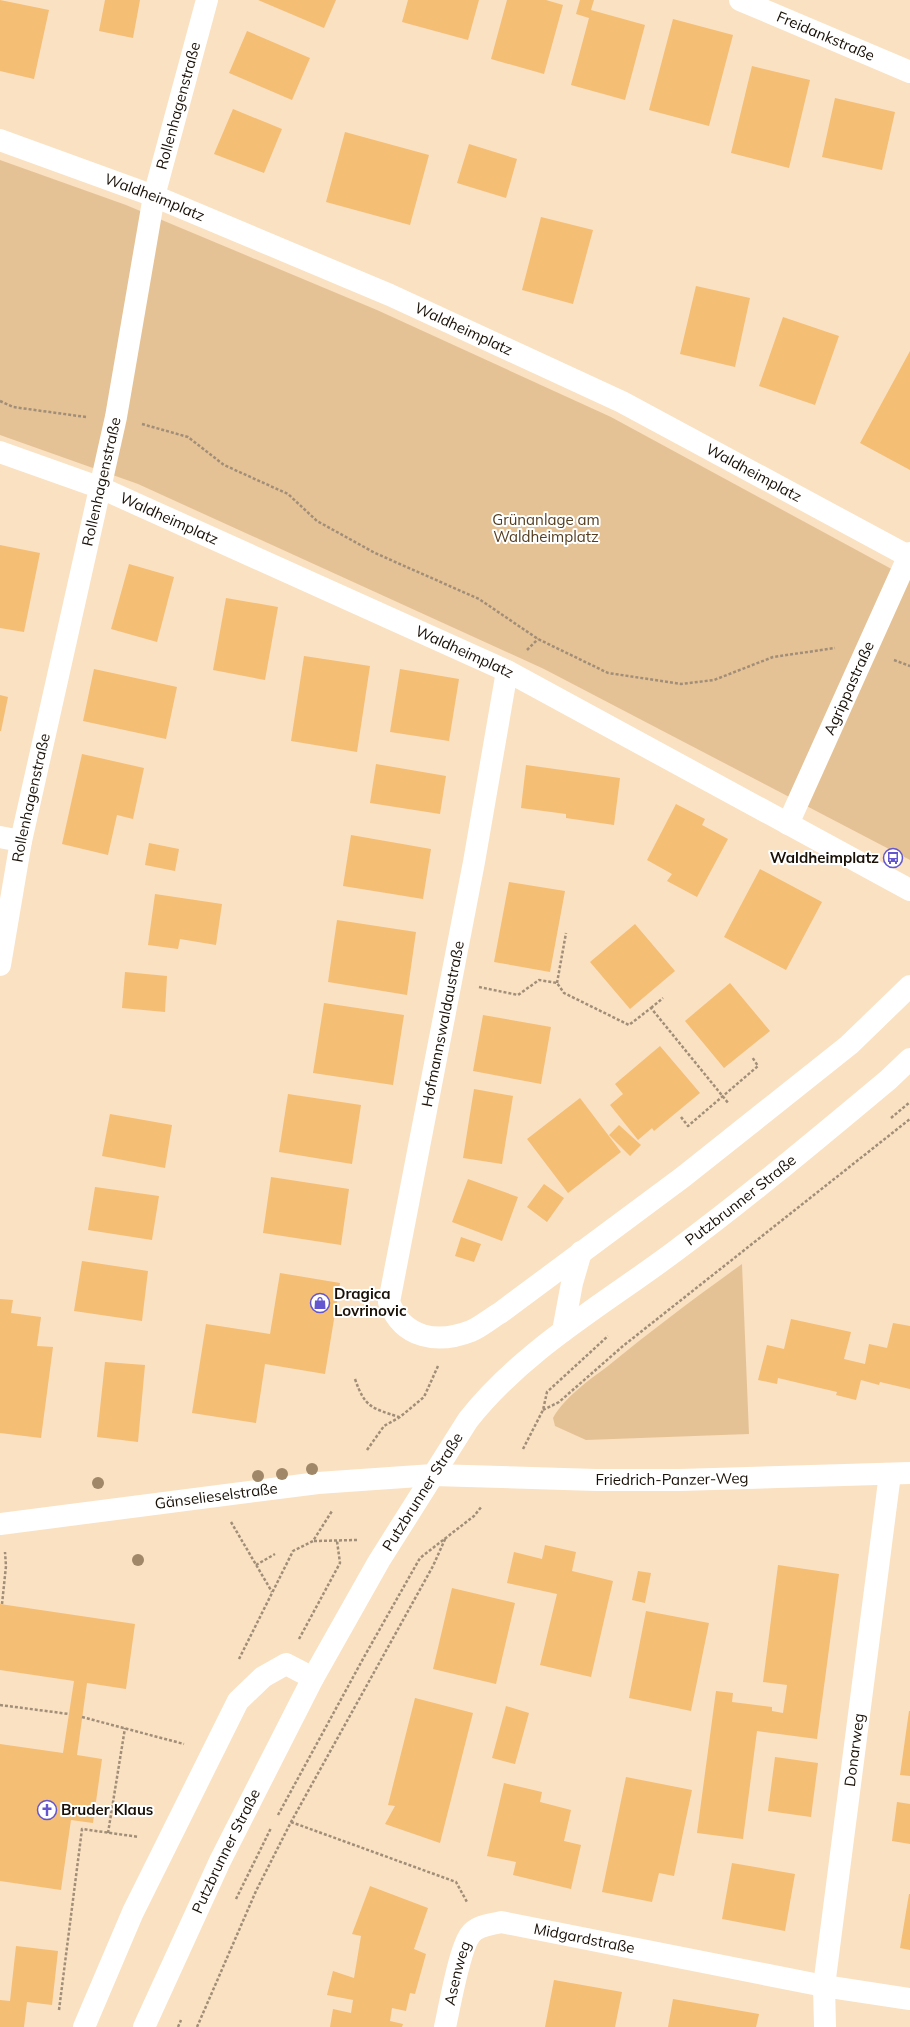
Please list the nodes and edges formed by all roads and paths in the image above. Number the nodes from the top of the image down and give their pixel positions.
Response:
1 (207, 0) edge
2 (740, 0) edge
3 (910, 72) edge
4 (0, 140) edge
5 (154, 196) junction
6 (0, 401) edge
7 (116, 417) junction
8 (0, 452) edge
9 (101, 488) junction
10 (909, 555) edge
11 (867, 649) junction
12 (910, 666) edge
13 (507, 671) junction
14 (788, 824) junction
15 (10, 839) edge
16 (910, 890) edge
17 (566, 933) dead end
18 (0, 965) edge
19 (557, 983) junction
20 (474, 986) dead end
21 (910, 986) edge
22 (663, 998) dead end
23 (651, 1008) junction
24 (752, 1057) dead end
25 (910, 1058) edge
26 (723, 1097) junction
27 (729, 1104) dead end
28 (681, 1117) dead end
29 (910, 1119) edge
30 (581, 1252) junction
31 (563, 1331) junction
32 (448, 1337) junction
33 (355, 1379) dead end
34 (400, 1417) junction
35 (523, 1449) dead end
36 (364, 1456) dead end
37 (900, 1473) edge
38 (433, 1475) junction
39 (216, 1497) junction
40 (486, 1500) dead end
41 (334, 1508) dead end
42 (1, 1524) edge
43 (446, 1537) junction
44 (337, 1540) junction
45 (357, 1540) dead end
46 (313, 1541) junction
47 (275, 1554) dead end
48 (256, 1565) junction
49 (272, 1593) junction
50 (2, 1604) dead end
51 (286, 1664) junction
52 (313, 1678) junction
53 (238, 1701) junction
54 (0, 1705) edge
55 (69, 1714) dead end
56 (82, 1717) dead end
57 (125, 1728) junction
58 (187, 1745) dead end
59 (276, 1818) dead end
60 (291, 1822) junction
61 (273, 1825) dead end
62 (108, 1833) junction
63 (142, 1838) dead end
64 (235, 1902) dead end
65 (481, 1926) junction
66 (824, 1986) junction
67 (910, 1999) edge
68 (183, 2014) dead end
69 (58, 2016) dead end
70 (84, 2027) edge
71 (144, 2027) edge
72 (178, 2027) edge
73 (196, 2027) edge
74 (444, 2027) edge
75 (825, 2027) edge

1 - 5 street, Rollenhagenstraße
2 - 3 street, Freidankstraße
4 - 5 street, Waldheimplatz
5 - 7 street, Rollenhagenstraße
5 - 10 street, Waldheimplatz
6 - 7 path
7 - 9 street, Rollenhagenstraße
7 - 11 path
8 - 9 street, Waldheimplatz
9 - 13 street, Waldheimplatz
9 - 15 street, Rollenhagenstraße
10 - 11 street, Agrippastraße
11 - 12 path
11 - 14 street, Agrippastraße
13 - 14 street, Waldheimplatz
13 - 32 street, Hofmannswaldaustraße
14 - 16 street, Waldheimplatz
15 - 18 street, Rollenhagenstraße
17 - 19 path
19 - 20 path
19 - 23 path
21 - 30 street
22 - 23 path
23 - 26 path
24 - 26 path
25 - 31 street, Putzbrunner Straße
26 - 27 path
26 - 28 path
29 - 35 path
30 - 31 street
30 - 32 street
31 - 38 street, Putzbrunner Straße
32 - 34 path
33 - 34 path
34 - 36 path
37 - 38 street, Friedrich-Panzer-Weg
37 - 66 street, Donarweg
38 - 39 street, Gänselieselstraße
38 - 52 street, Putzbrunner Straße
39 - 42 street, Gänselieselstraße
39 - 48 path
40 - 43 path
41 - 46 path
42 - 50 path
43 - 59 path
43 - 60 path
44 - 45 path
44 - 46 path
44 - 51 path
46 - 49 path
47 - 48 path
48 - 49 path
49 - 53 path
51 - 52 street
51 - 53 street
52 - 71 street, Putzbrunner Straße
53 - 70 street
54 - 55 path
56 - 57 path
57 - 58 path
57 - 62 path
60 - 65 path
60 - 73 path
61 - 64 path
62 - 63 path
62 - 69 path
65 - 66 street, Midgardstraße
65 - 74 street, Asenweg
66 - 67 street, Midgardstraße
66 - 75 street, Donarweg
68 - 72 path

